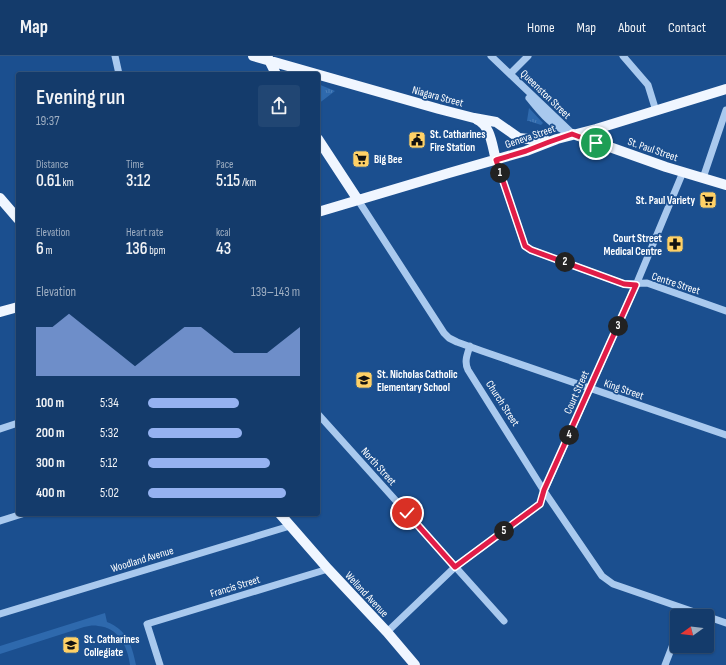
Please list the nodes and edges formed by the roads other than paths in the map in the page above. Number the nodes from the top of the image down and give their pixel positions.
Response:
1 (115, 56) edge
2 (253, 56) edge
3 (491, 56) edge
4 (528, 56) edge
5 (623, 56) edge
6 (268, 58) edge
7 (119, 72) edge
8 (275, 72) edge
9 (316, 72) edge
10 (320, 73) edge
11 (510, 74) junction
12 (726, 89) edge
13 (726, 110) edge
14 (656, 111) junction
15 (474, 118) junction
16 (572, 134) junction
17 (320, 142) edge
18 (549, 142) junction
19 (496, 160) junction
20 (683, 172) junction
21 (703, 178) junction
22 (726, 185) edge
23 (0, 198) edge
24 (358, 200) junction
25 (320, 211) edge
26 (16, 217) edge
27 (636, 285) junction
28 (16, 307) edge
29 (726, 311) edge
30 (0, 312) edge
31 (470, 346) junction
32 (590, 388) junction
33 (320, 416) edge
34 (16, 424) edge
35 (0, 429) edge
36 (726, 435) edge
37 (544, 490) junction
38 (16, 516) edge
39 (282, 516) edge
40 (0, 521) edge
41 (290, 526) junction
42 (455, 567) junction
43 (328, 569) junction
44 (677, 609) edge
45 (0, 614) edge
46 (714, 620) edge
47 (504, 621) dead end
48 (726, 623) edge
49 (387, 632) junction
50 (670, 652) edge
51 (160, 665) edge
52 (414, 665) edge
53 (665, 665) edge

1 - 7 street
2 - 6 main road, Niagara Street
3 - 11 street, Queenston Street
4 - 11 street
5 - 14 street
6 - 8 main road
6 - 9 main road, Niagara Street
10 - 15 main road, Niagara Street
11 - 16 street, Queenston Street
12 - 14 main road, Geneva Street
13 - 21 street
14 - 16 main road, Geneva Street
15 - 18 main road, Niagara Street
15 - 19 main road
16 - 18 main road, Geneva Street
16 - 20 main road, St. Paul Street
17 - 24 main road
18 - 19 main road, Geneva Street
19 - 24 main road, Geneva Street
19 - 27 street, Centre Street
20 - 21 main road, St. Paul Street
20 - 27 street, Court Street
21 - 22 main road, St. Paul Street
23 - 26 main road
24 - 25 main road, Geneva Street
24 - 31 street
27 - 29 street, Centre Street
27 - 32 street, Court Street
28 - 30 main road
31 - 32 street, King Street
31 - 37 street, Church Street
32 - 36 street, King Street
32 - 37 street, Court Street
33 - 42 street, North Street
34 - 35 street
37 - 42 street, Court Street
37 - 44 street, Church Street
38 - 40 street
39 - 41 main road, Welland Avenue
41 - 43 main road, Welland Avenue
41 - 45 street, Woodland Avenue
42 - 47 street, North Street
42 - 49 street, Court Street
43 - 49 main road, Welland Avenue
43 - 51 street, Francis Street
46 - 48 street, Church Street
49 - 52 main road, Welland Avenue
50 - 53 street

